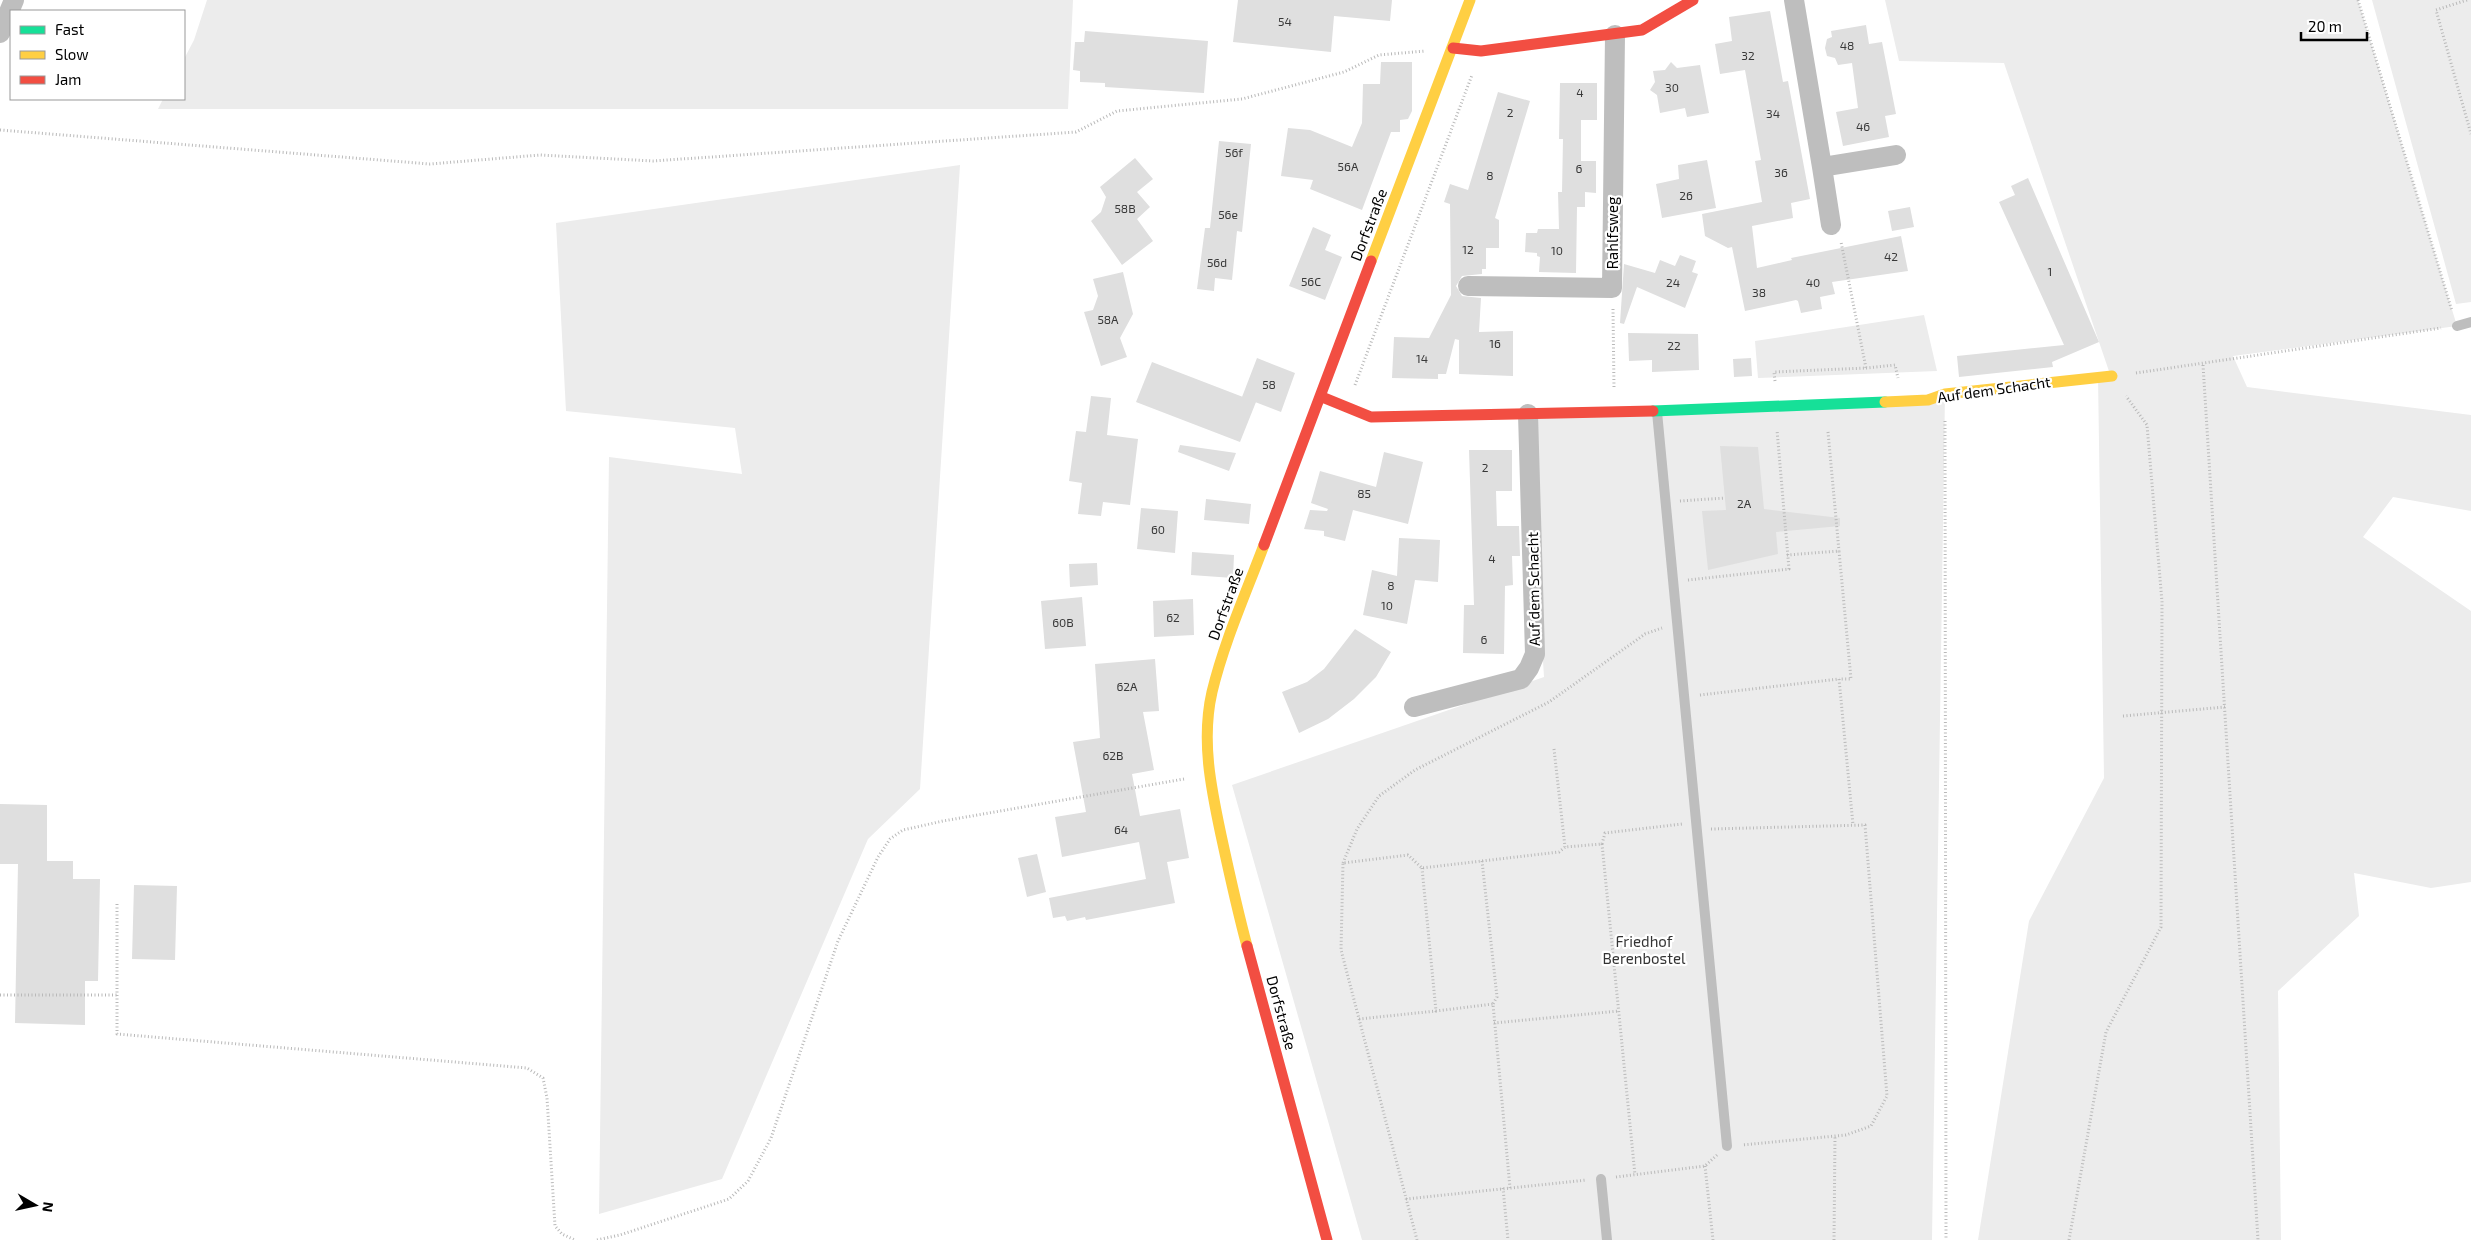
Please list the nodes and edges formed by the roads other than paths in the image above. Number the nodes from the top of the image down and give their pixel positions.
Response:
1 (14, 0) edge
2 (1470, 0) edge
3 (1693, 0) edge
4 (1794, 0) edge
5 (0, 34) edge
6 (1616, 35) junction
7 (1453, 48) junction
8 (1896, 155) dead end
9 (1822, 167) junction
10 (1831, 225) road end
11 (1468, 286) dead end
12 (2471, 322) edge
13 (2456, 326) road end
14 (2112, 376) road end
15 (1322, 397) junction
16 (1657, 411) junction
17 (1528, 414) junction
18 (1414, 707) dead end
19 (1727, 1146) road end
20 (1601, 1179) road end
21 (1327, 1240) edge
22 (1608, 1240) edge

1 - 5 street
2 - 7 street, Dorfstraße
3 - 6 street
4 - 9 street
6 - 7 street
6 - 11 street, Rahlfsweg
7 - 15 street, Dorfstraße
8 - 9 street
9 - 10 street
12 - 13 lane
14 - 16 street, Auf dem Schacht
15 - 17 street, Auf dem Schacht
15 - 21 street, Dorfstraße
16 - 17 street, Auf dem Schacht
16 - 19 lane
17 - 18 street, Auf dem Schacht
20 - 22 lane

